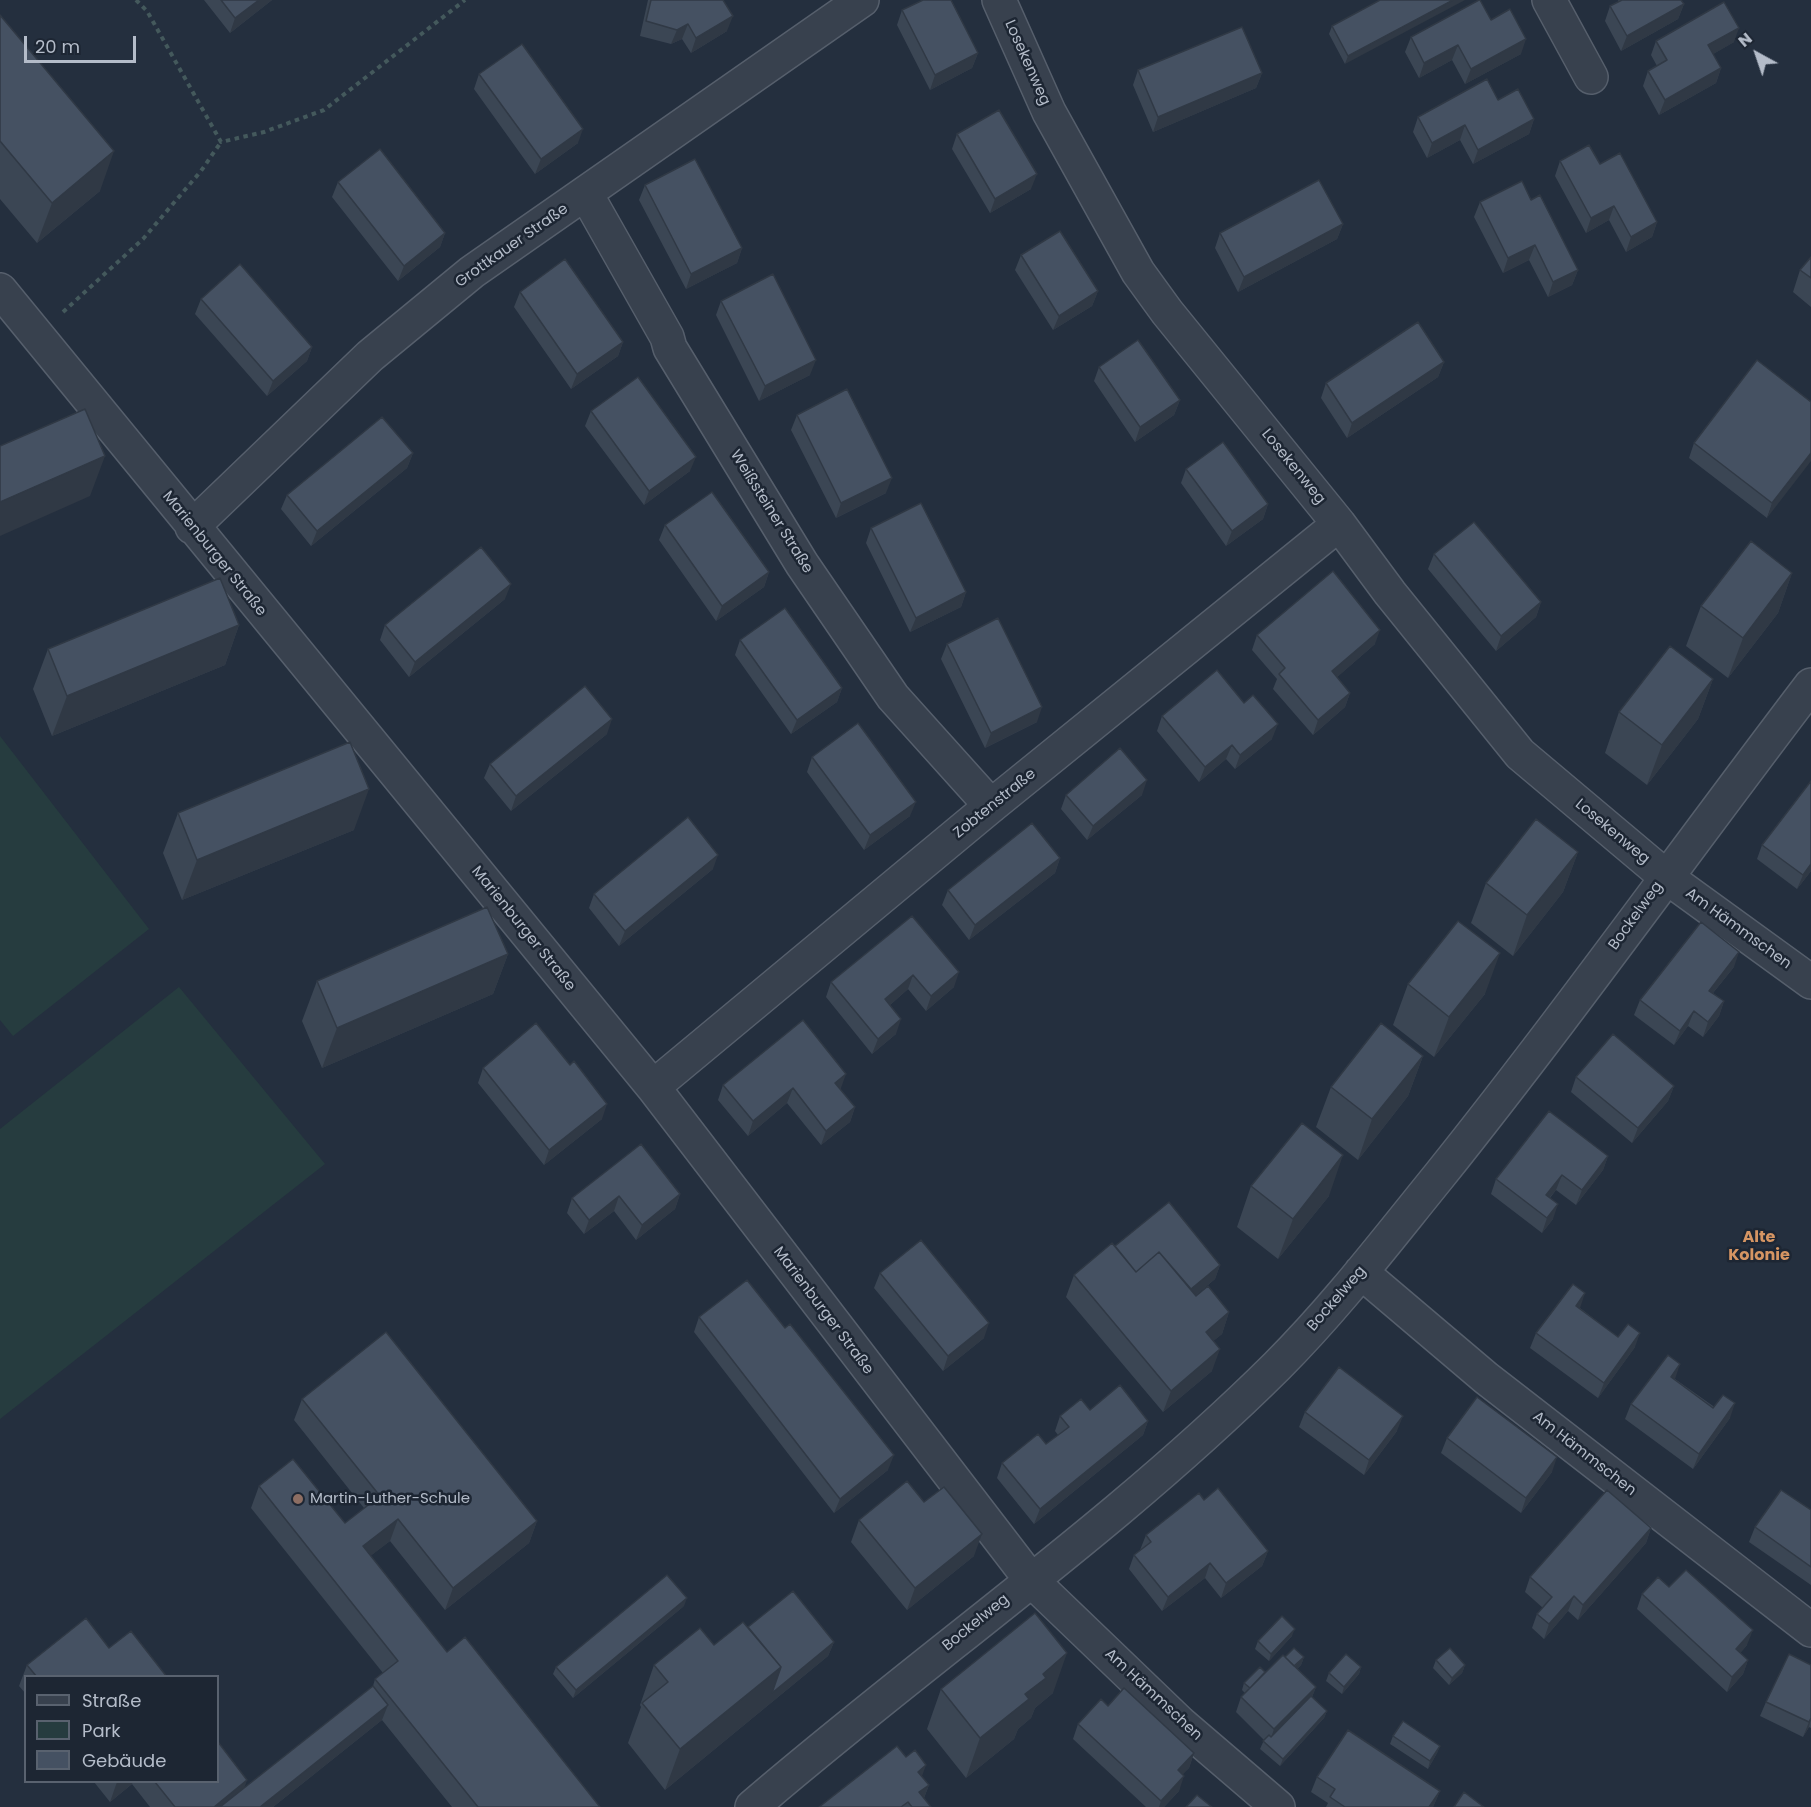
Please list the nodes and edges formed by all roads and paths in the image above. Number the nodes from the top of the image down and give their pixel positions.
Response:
1 (136, 0) edge
2 (465, 0) edge
3 (862, 0) edge
4 (999, 0) edge
5 (1549, 0) edge
6 (1591, 77) dead end
7 (221, 142) junction
8 (586, 194) junction
9 (0, 290) edge
10 (38, 338) junction
11 (1339, 524) junction
12 (192, 527) junction
13 (1811, 686) edge
14 (992, 806) junction
15 (1665, 876) junction
16 (1811, 982) edge
17 (653, 1087) junction
18 (1361, 1272) junction
19 (1031, 1580) junction
20 (1811, 1630) edge
21 (752, 1807) edge
22 (1278, 1807) edge

1 - 7 path
2 - 7 path
3 - 8 street, Grottkauer Straße
4 - 11 street, Losekenweg
5 - 6 street
7 - 10 path
8 - 12 street, Grottkauer Straße
8 - 14 street, Weißsteiner Straße
9 - 10 street, Marienburger Straße
10 - 12 street, Marienburger Straße
11 - 14 street, Zobtenstraße
11 - 15 street, Losekenweg
12 - 17 street, Marienburger Straße
13 - 15 street, Bockelweg
14 - 17 street, Zobtenstraße
15 - 16 street, Am Hämmschen
15 - 18 street, Bockelweg
17 - 19 street, Marienburger Straße
18 - 19 street, Bockelweg
18 - 20 street, Am Hämmschen
19 - 21 street, Bockelweg
19 - 22 street, Am Hämmschen

